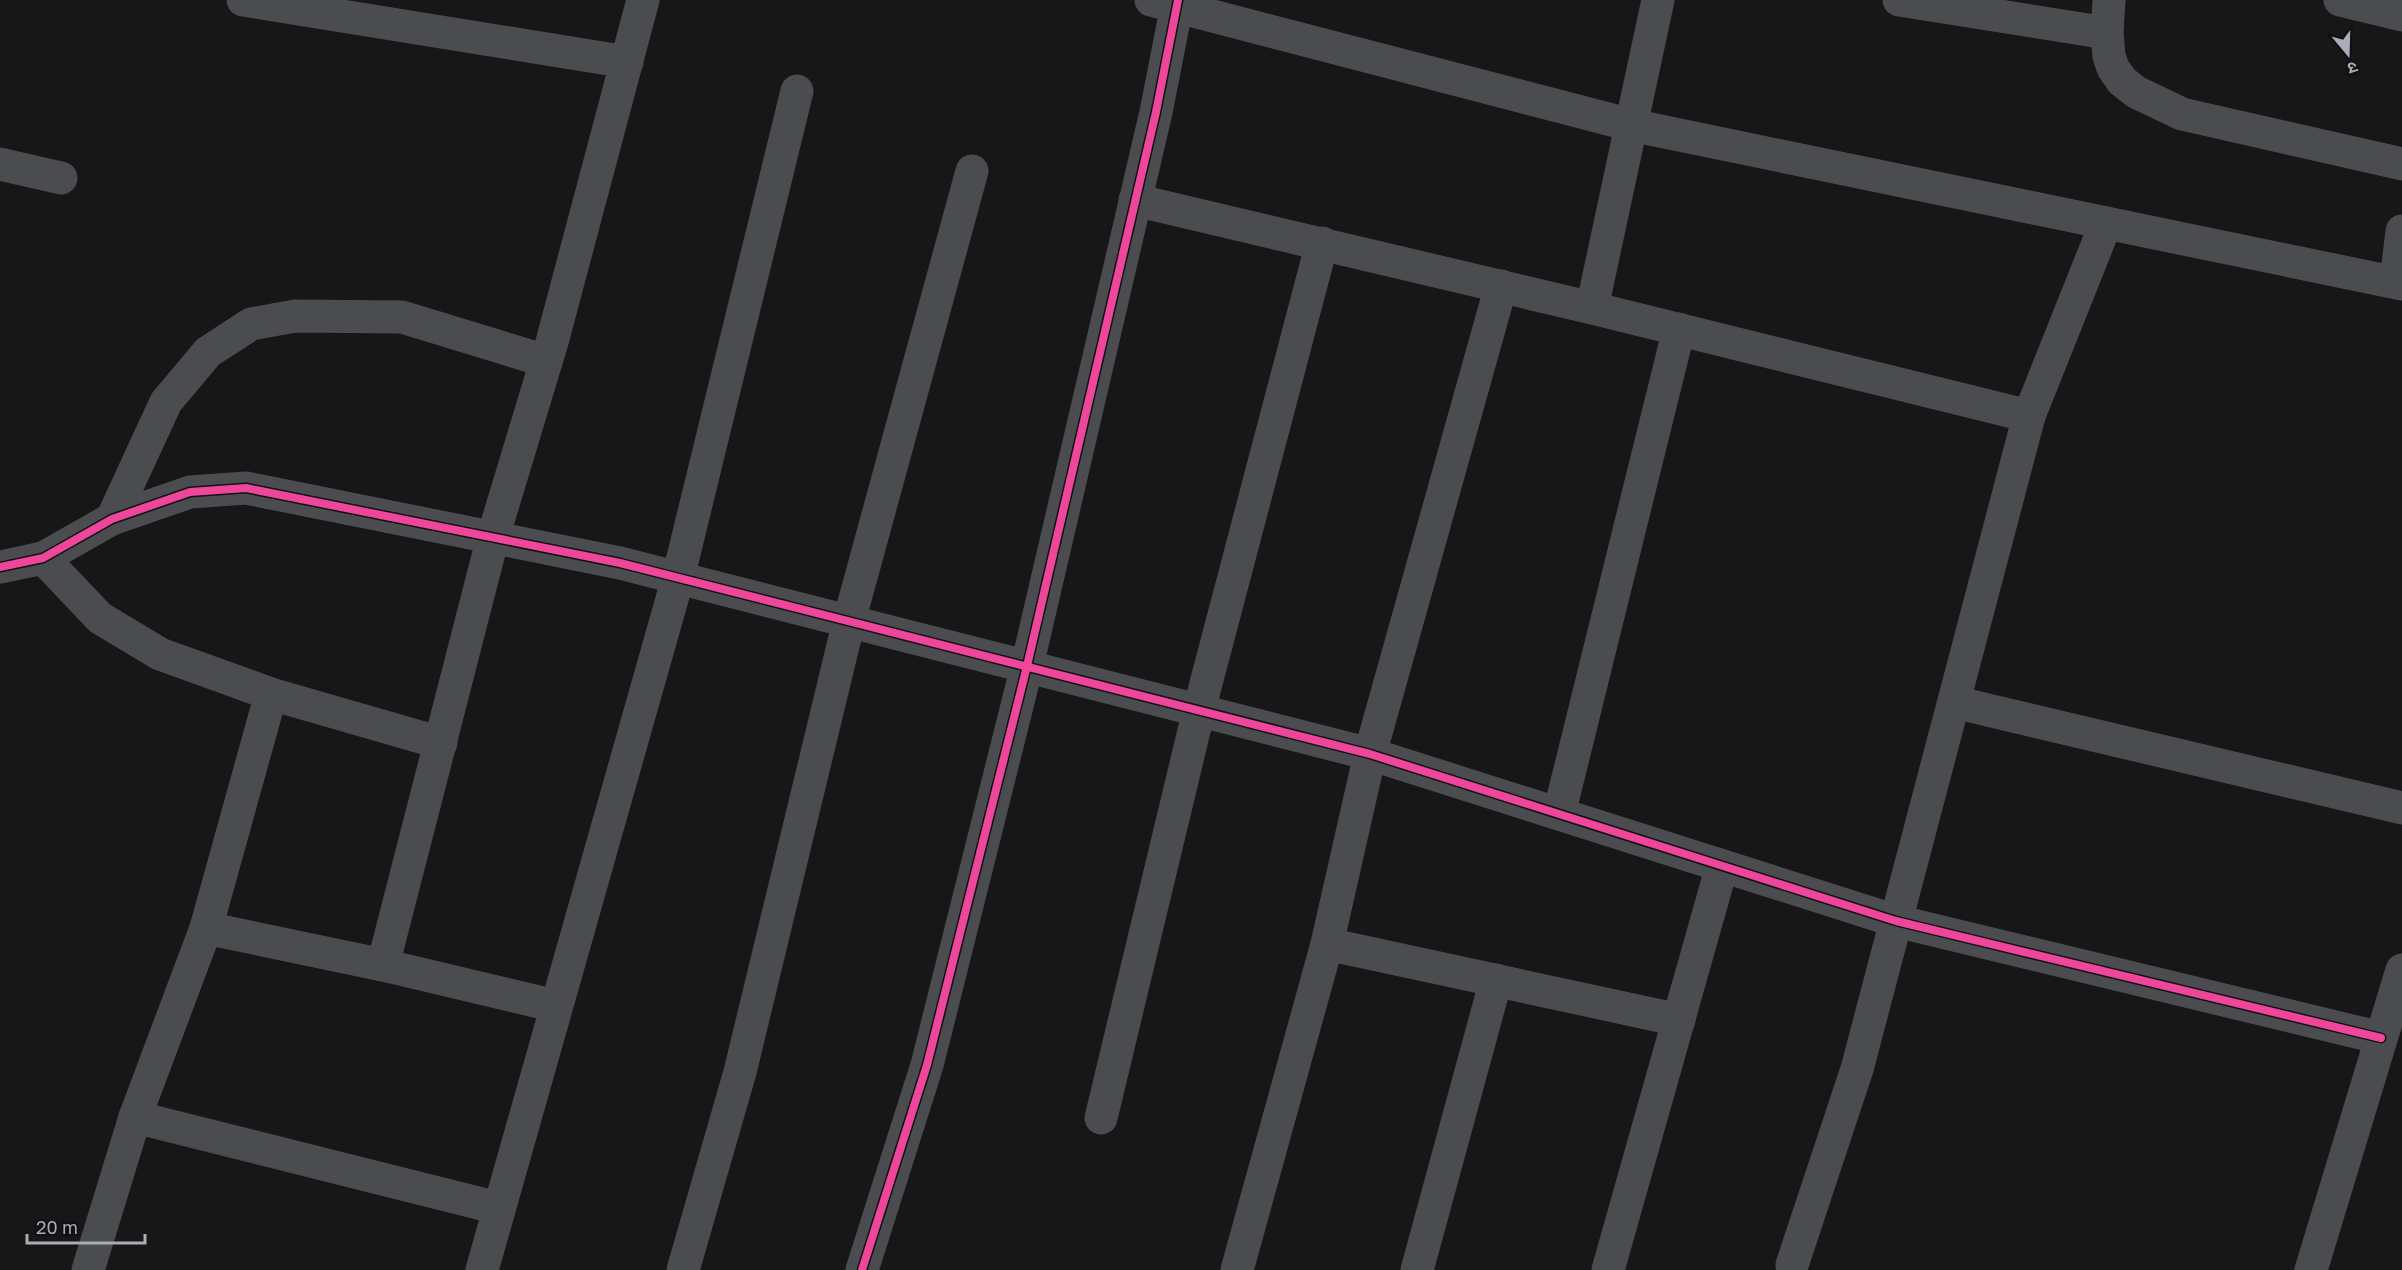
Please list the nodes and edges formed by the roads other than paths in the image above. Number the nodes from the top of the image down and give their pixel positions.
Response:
1 (243, 0) edge
2 (643, 0) edge
3 (1658, 0) edge
4 (1899, 0) edge
5 (2109, 0) edge
6 (2340, 0) edge
7 (1169, 2) edge
8 (2402, 15) edge
9 (2107, 33) junction
10 (627, 62) junction
11 (797, 91) dead end
12 (1631, 126) junction
13 (0, 164) edge
14 (2402, 164) edge
15 (972, 171) dead end
16 (61, 178) dead end
17 (1135, 200) junction
18 (2106, 223) junction
19 (2402, 231) edge
20 (1322, 243) junction
21 (2399, 283) edge
22 (1501, 286) junction
23 (1592, 308) junction
24 (1679, 329) junction
25 (546, 361) junction
26 (2029, 416) junction
27 (112, 519) junction
28 (493, 537) junction
29 (43, 558) junction
30 (0, 567) edge
31 (678, 578) junction
32 (849, 621) junction
33 (1027, 666) junction
34 (271, 694) junction
35 (1954, 702) junction
36 (1199, 710) junction
37 (441, 743) junction
38 (1370, 754) junction
39 (2402, 808) edge
40 (1559, 814) junction
41 (1722, 866) junction
42 (1896, 921) junction
43 (206, 928) junction
44 (1327, 944) junction
45 (383, 965) junction
46 (2401, 977) edge
47 (1496, 980) junction
48 (555, 1006) junction
49 (1679, 1020) junction
50 (2381, 1038) junction
51 (135, 1117) junction
52 (1101, 1118) dead end
53 (498, 1208) junction
54 (1792, 1265) dead end
55 (88, 1270) edge
56 (482, 1270) edge
57 (683, 1270) edge
58 (862, 1270) edge
59 (1237, 1270) edge
60 (1417, 1270) edge
61 (1608, 1270) edge
62 (2311, 1270) edge

1 - 10 street
2 - 10 street
3 - 12 street
4 - 9 street
5 - 9 street
6 - 8 street
7 - 12 street
7 - 17 street
9 - 14 street
10 - 25 street
11 - 31 street
12 - 18 street
12 - 23 street
13 - 16 street
15 - 32 street
17 - 20 street
17 - 33 street
18 - 21 street
18 - 26 street
19 - 21 street
20 - 22 street
20 - 36 street
22 - 23 street
22 - 38 street
23 - 24 street
24 - 26 street
24 - 40 street
25 - 27 street
25 - 28 street
26 - 35 street
27 - 28 street
27 - 29 street
28 - 31 street
28 - 37 street
29 - 30 street
29 - 34 street
31 - 32 street
31 - 48 street
32 - 33 street
32 - 57 street
33 - 36 street
33 - 58 street
34 - 37 street
34 - 43 street
35 - 39 street
35 - 42 street
36 - 38 street
36 - 52 street
37 - 45 street
38 - 40 street
38 - 44 street
40 - 41 street
41 - 42 street
41 - 49 street
42 - 50 street
42 - 54 street
43 - 45 street
43 - 51 street
44 - 47 street
44 - 59 street
45 - 48 street
46 - 50 street
47 - 49 street
47 - 60 street
48 - 53 street
49 - 61 street
50 - 62 street
51 - 53 street
51 - 55 street
53 - 56 street

